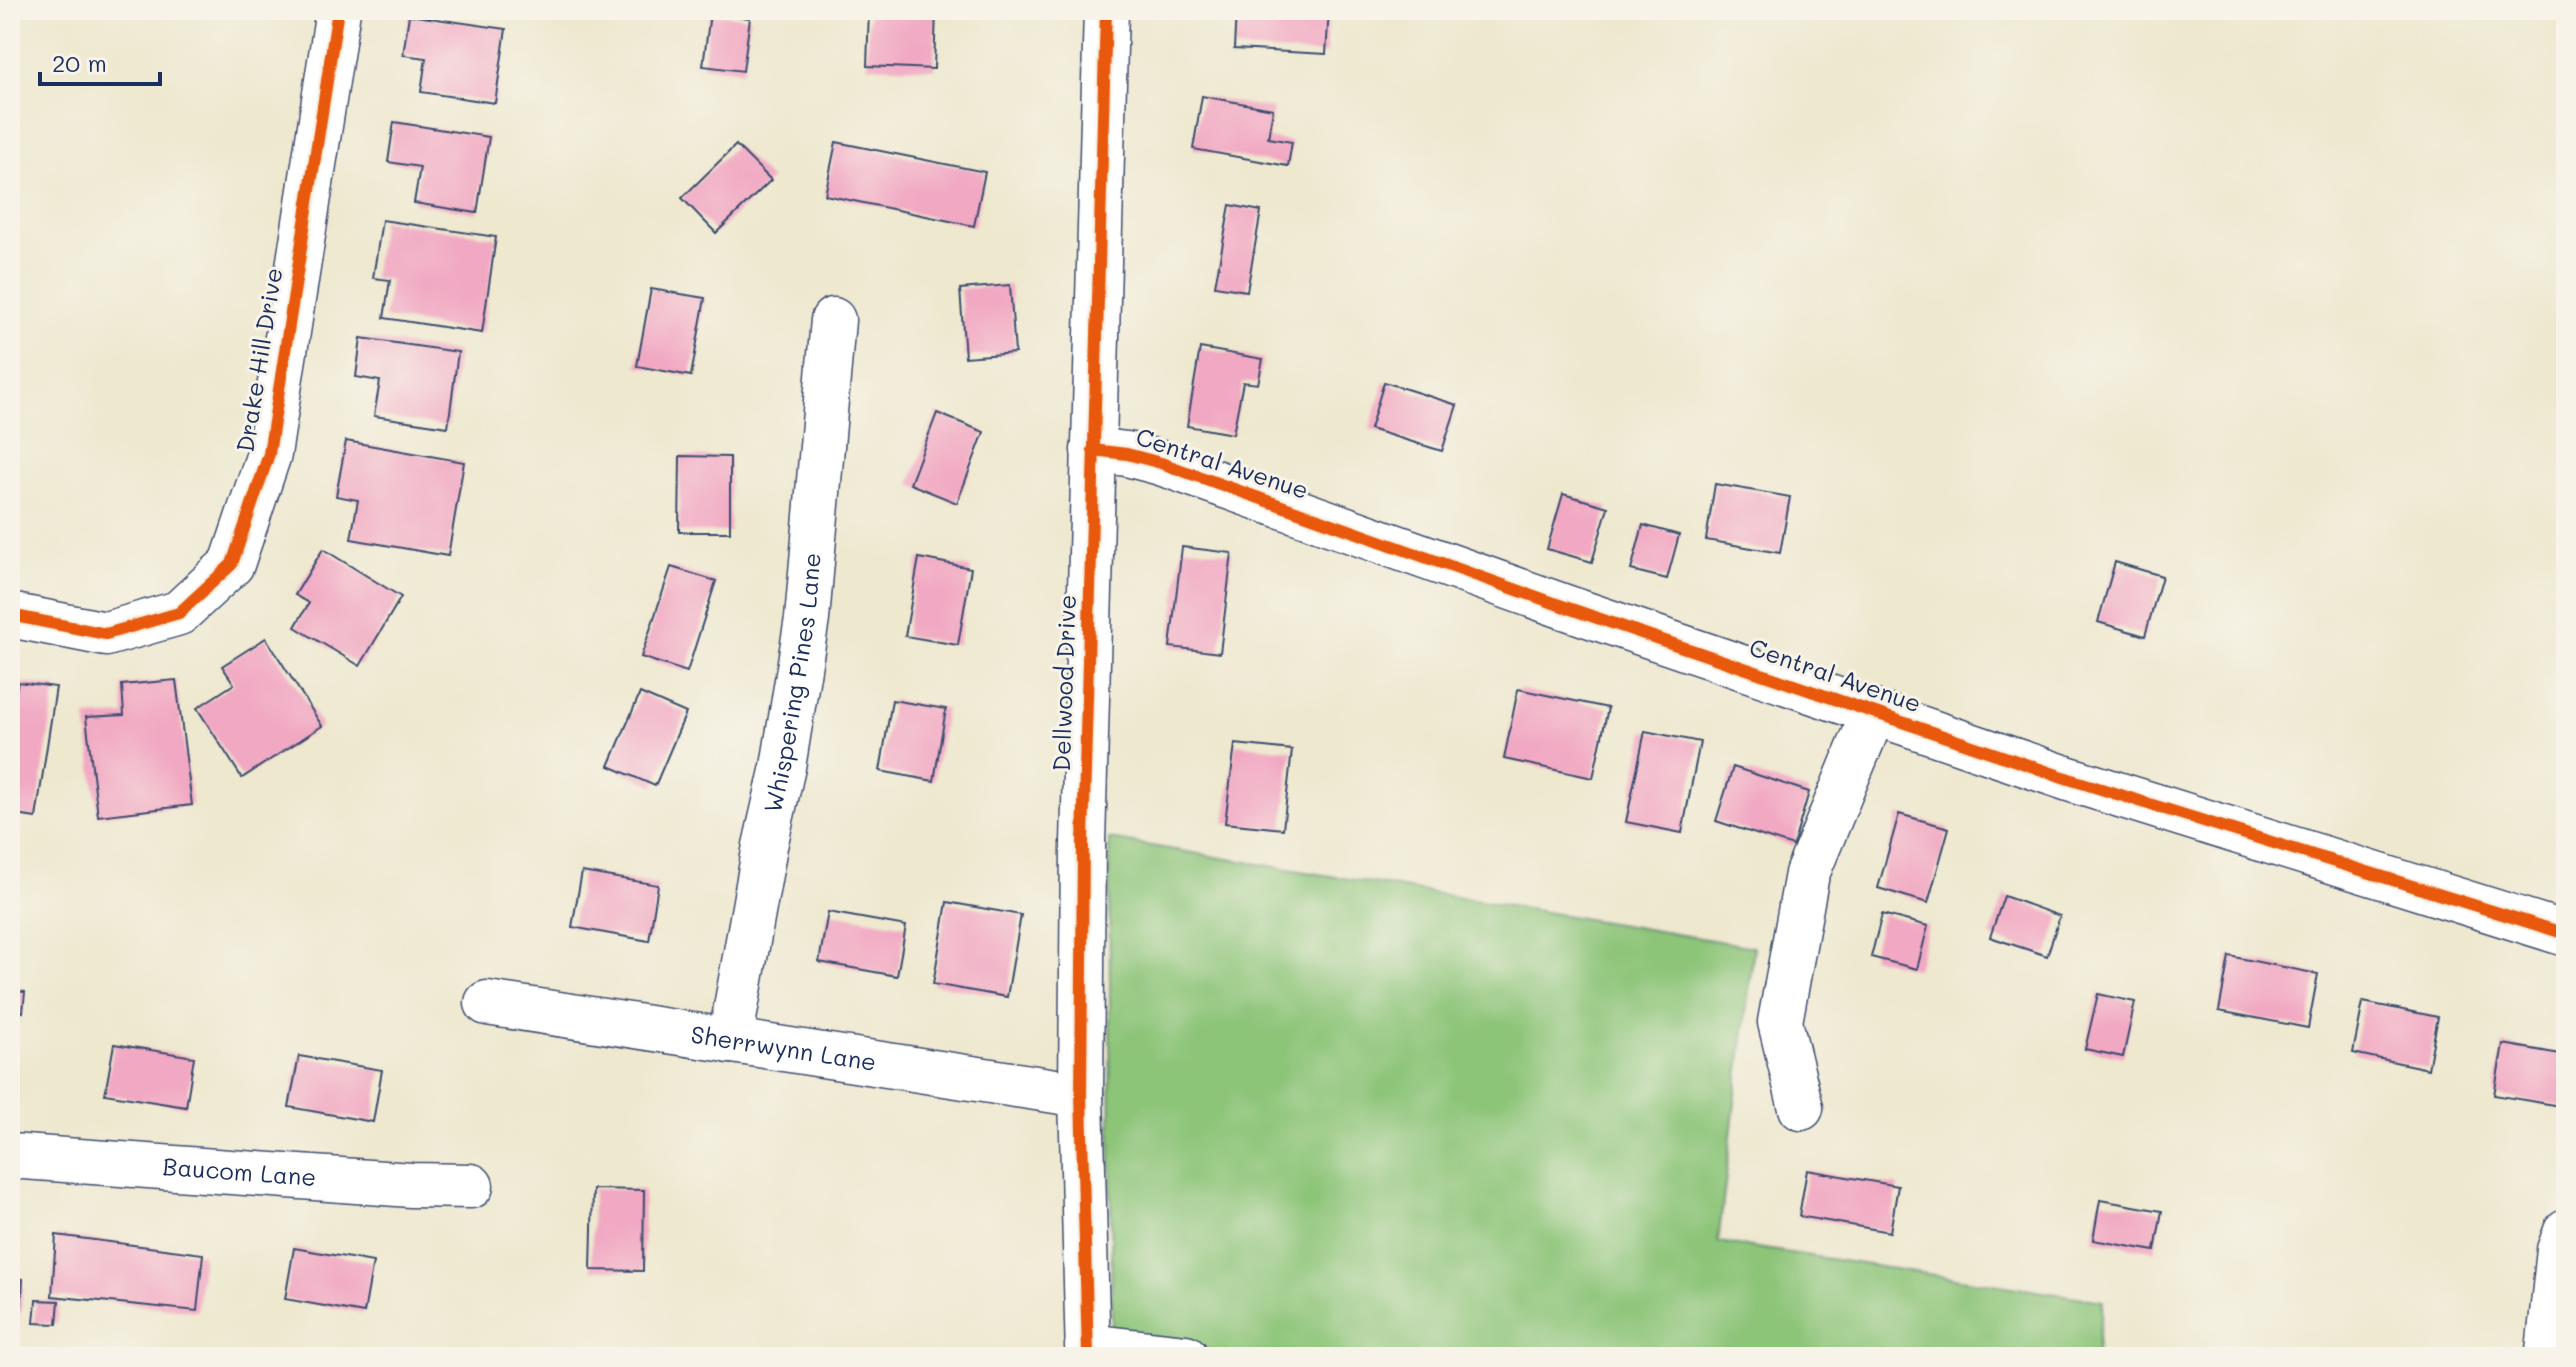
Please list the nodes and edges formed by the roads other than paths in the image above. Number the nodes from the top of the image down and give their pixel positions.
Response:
1 (338, 10) edge
2 (1106, 10) edge
3 (833, 320) dead end
4 (1093, 450) junction
5 (10, 615) edge
6 (1874, 712) junction
7 (2566, 934) edge
8 (487, 1003) dead end
9 (730, 1041) junction
10 (1081, 1095) junction
11 (1801, 1108) dead end
12 (10, 1156) edge
13 (471, 1186) dead end
14 (2566, 1231) edge
15 (1087, 1351) edge
16 (2548, 1351) dead end
17 (1186, 1357) edge

1 - 5 street, Drake Hill Drive
2 - 4 street, Dellwood Drive
3 - 9 street, Whispering Pines Lane
4 - 6 street, Central Avenue
4 - 10 street, Dellwood Drive
6 - 7 street, Central Avenue
6 - 11 street
8 - 9 street, Sherrwynn Lane
9 - 10 street, Sherrwynn Lane
10 - 15 street, Dellwood Drive
12 - 13 street, Baucom Lane
14 - 16 street
15 - 17 street

